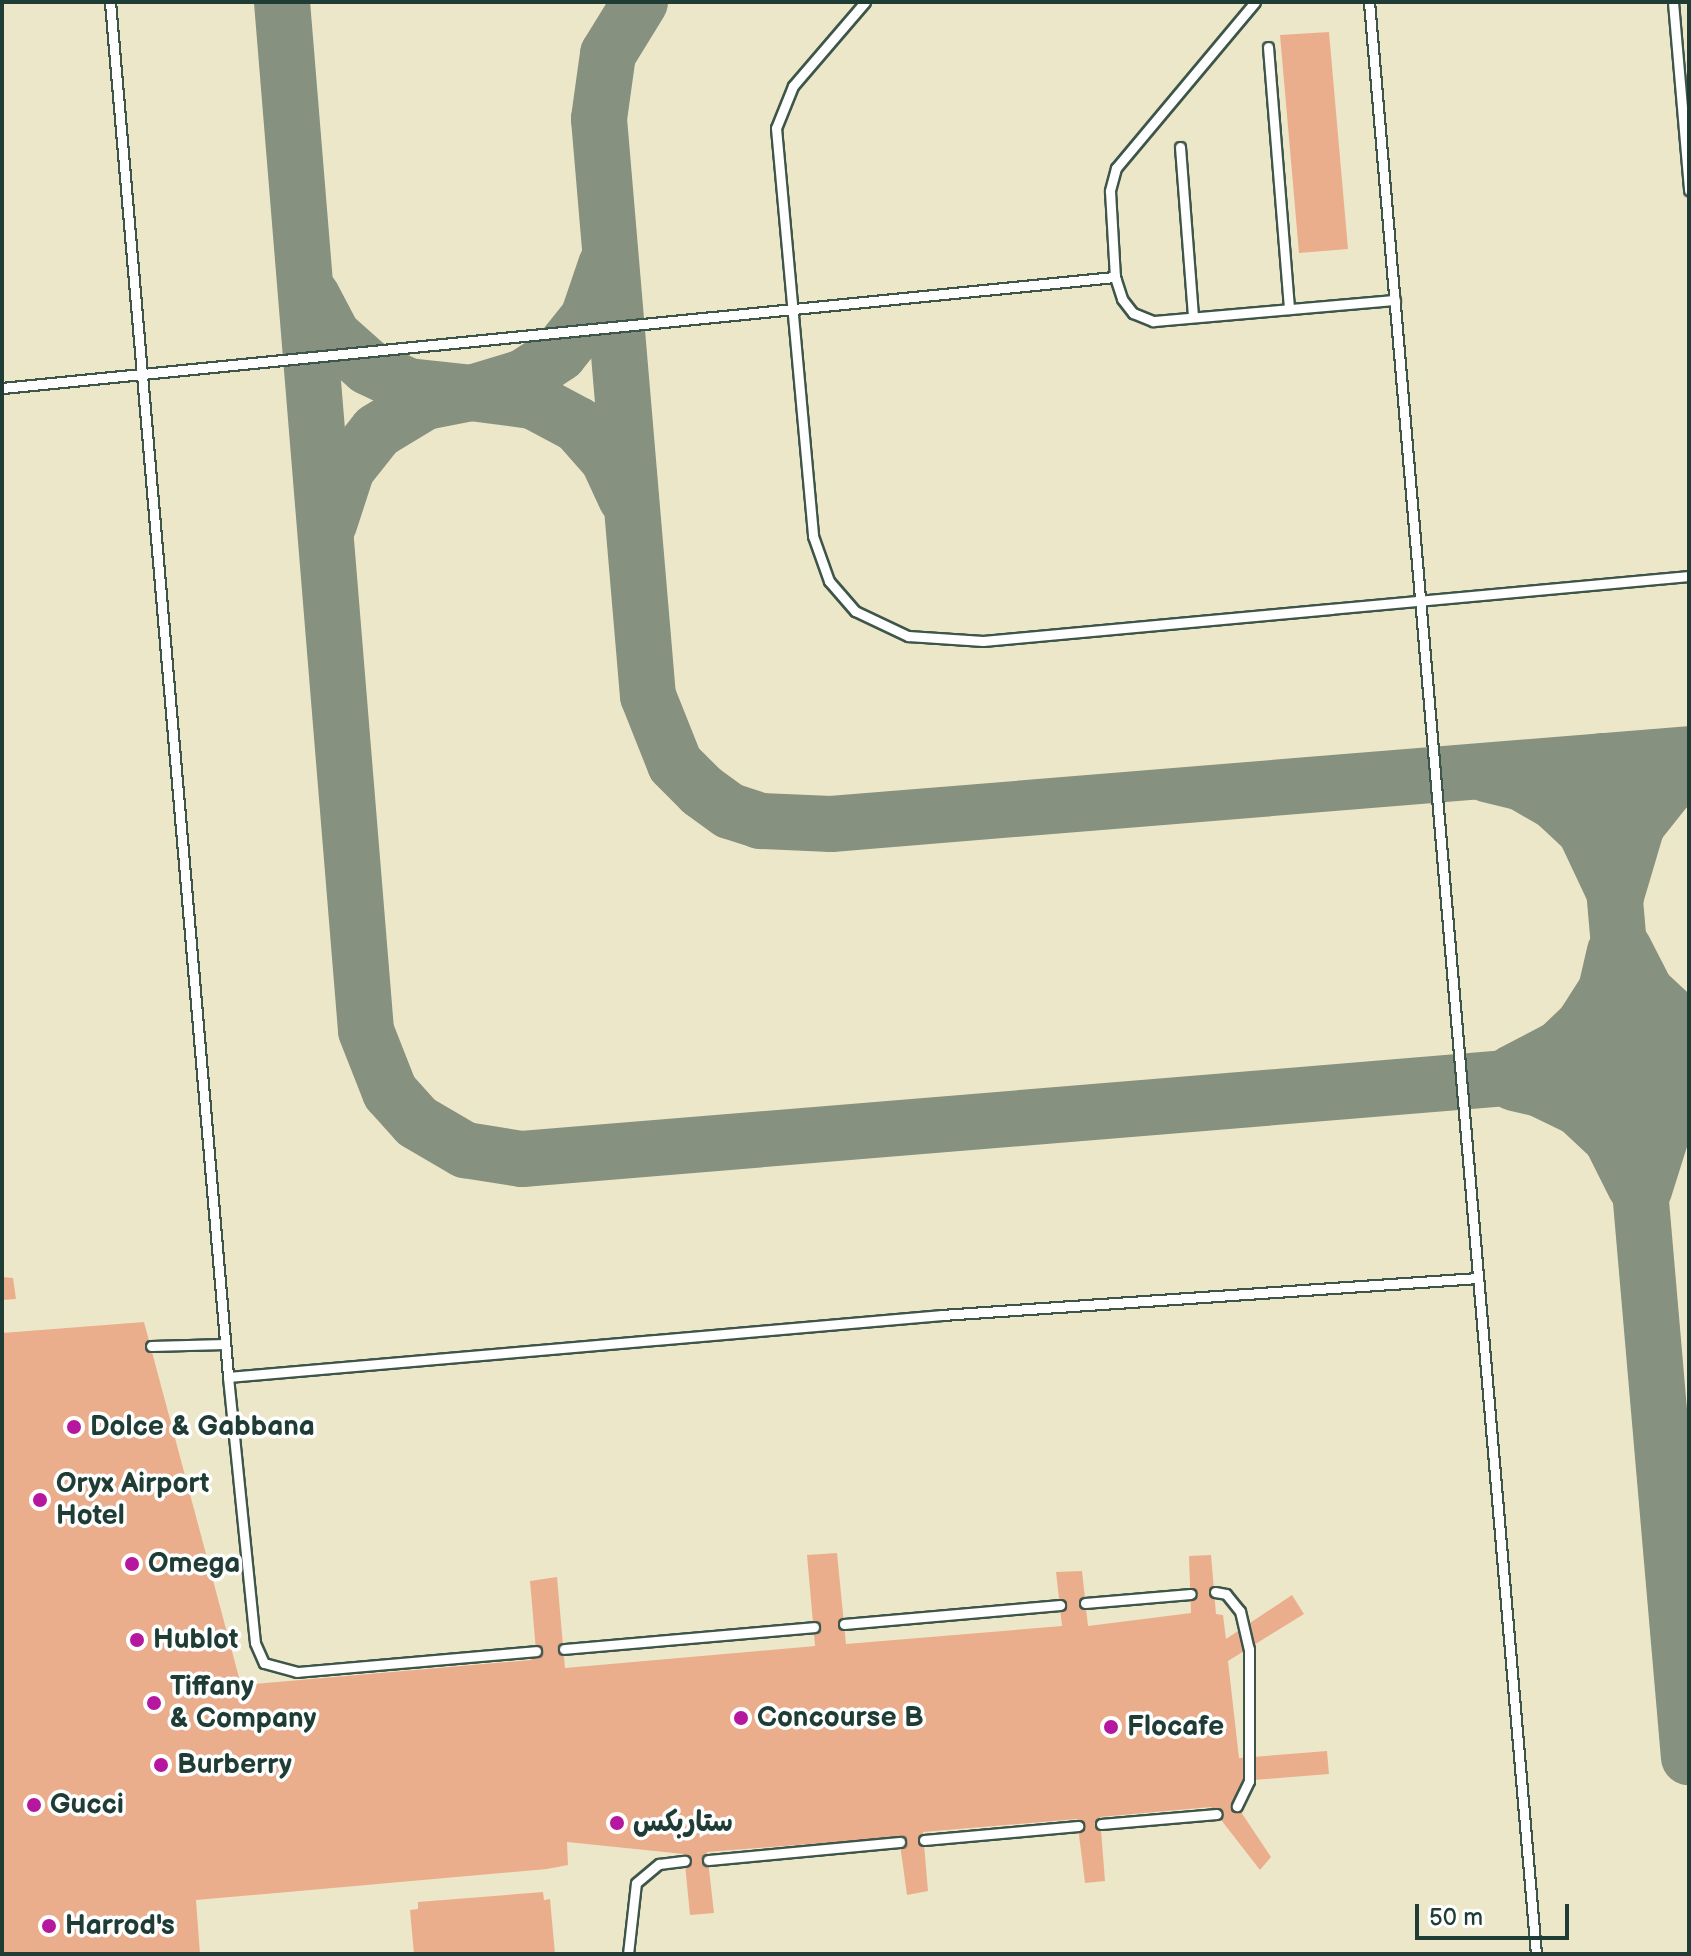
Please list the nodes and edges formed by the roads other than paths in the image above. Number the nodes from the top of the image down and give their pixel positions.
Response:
1 (110, 2) edge
2 (865, 2) edge
3 (1255, 2) edge
4 (1369, 2) edge
5 (1673, 2) edge
6 (1268, 47) dead end
7 (1180, 147) dead end
8 (1689, 190) edge
9 (1115, 277) junction
10 (1395, 300) junction
11 (792, 309) junction
12 (1289, 309) junction
13 (1193, 317) junction
14 (143, 376) junction
15 (2, 388) edge
16 (1689, 576) edge
17 (1419, 601) junction
18 (1478, 1278) junction
19 (225, 1344) junction
20 (151, 1346) dead end
21 (228, 1377) junction
22 (1215, 1592) dead end
23 (1191, 1594) dead end
24 (1085, 1603) dead end
25 (1060, 1605) dead end
26 (844, 1624) dead end
27 (814, 1627) dead end
28 (564, 1649) dead end
29 (536, 1651) dead end
30 (1237, 1806) dead end
31 (1217, 1814) dead end
32 (1101, 1824) dead end
33 (1078, 1826) dead end
34 (924, 1840) dead end
35 (900, 1842) dead end
36 (708, 1860) dead end
37 (685, 1861) dead end
38 (628, 1954) edge
39 (1536, 1954) edge

1 - 14 lane
2 - 11 lane
3 - 9 lane
4 - 10 lane
5 - 8 lane
6 - 12 lane
7 - 13 lane
9 - 11 lane
9 - 13 lane
10 - 12 lane
10 - 17 lane
11 - 14 lane
11 - 17 lane
12 - 13 lane
14 - 15 lane
14 - 19 lane
16 - 17 lane
17 - 18 lane
18 - 21 lane
18 - 39 lane
19 - 20 lane
19 - 21 lane
21 - 29 lane
22 - 30 lane
23 - 24 lane
25 - 26 lane
27 - 28 lane
31 - 32 lane
33 - 34 lane
35 - 36 lane
37 - 38 lane

